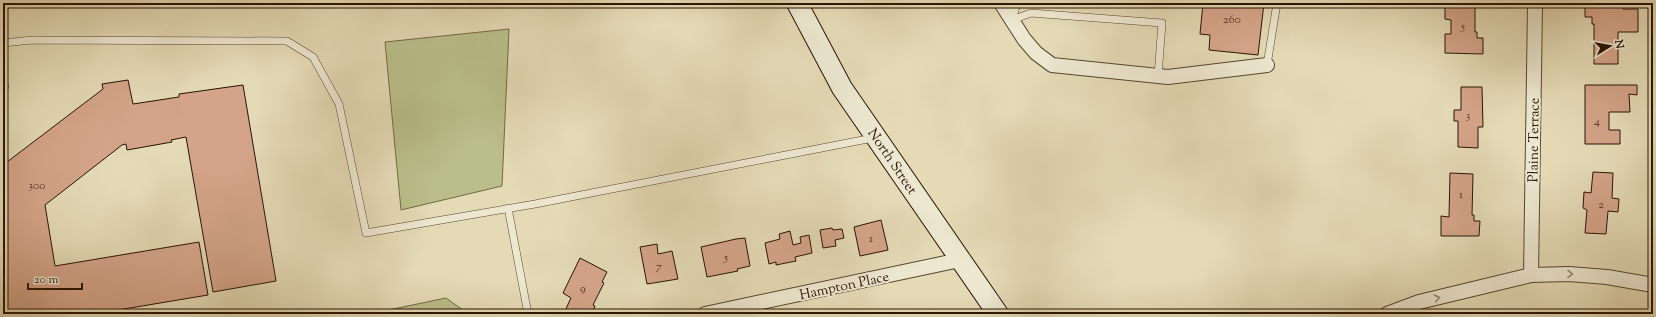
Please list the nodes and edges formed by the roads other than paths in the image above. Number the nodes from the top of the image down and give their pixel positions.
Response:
1 (797, 3) edge
2 (1001, 3) edge
3 (1017, 3) edge
4 (1278, 3) edge
5 (1535, 5) dead end
6 (1012, 20) junction
7 (3, 43) edge
8 (1268, 65) joint
9 (1158, 76) junction
10 (3, 83) edge
11 (3, 92) edge
12 (876, 137) junction
13 (508, 208) junction
14 (960, 260) junction
15 (1531, 276) junction
16 (1653, 285) edge
17 (528, 314) edge
18 (705, 314) edge
19 (998, 314) edge
20 (1387, 314) edge

1 - 12 street, North Street
2 - 6 street
3 - 6 lane
4 - 8 lane
5 - 15 street, Plaine Terrace
6 - 9 street
6 - 9 lane
7 - 13 lane
8 - 9 street
10 - 11 lane
12 - 13 lane
12 - 14 street, North Street
13 - 17 lane
14 - 18 street, Hampton Place
14 - 19 street, North Street
15 -> 16 street
20 -> 15 street

